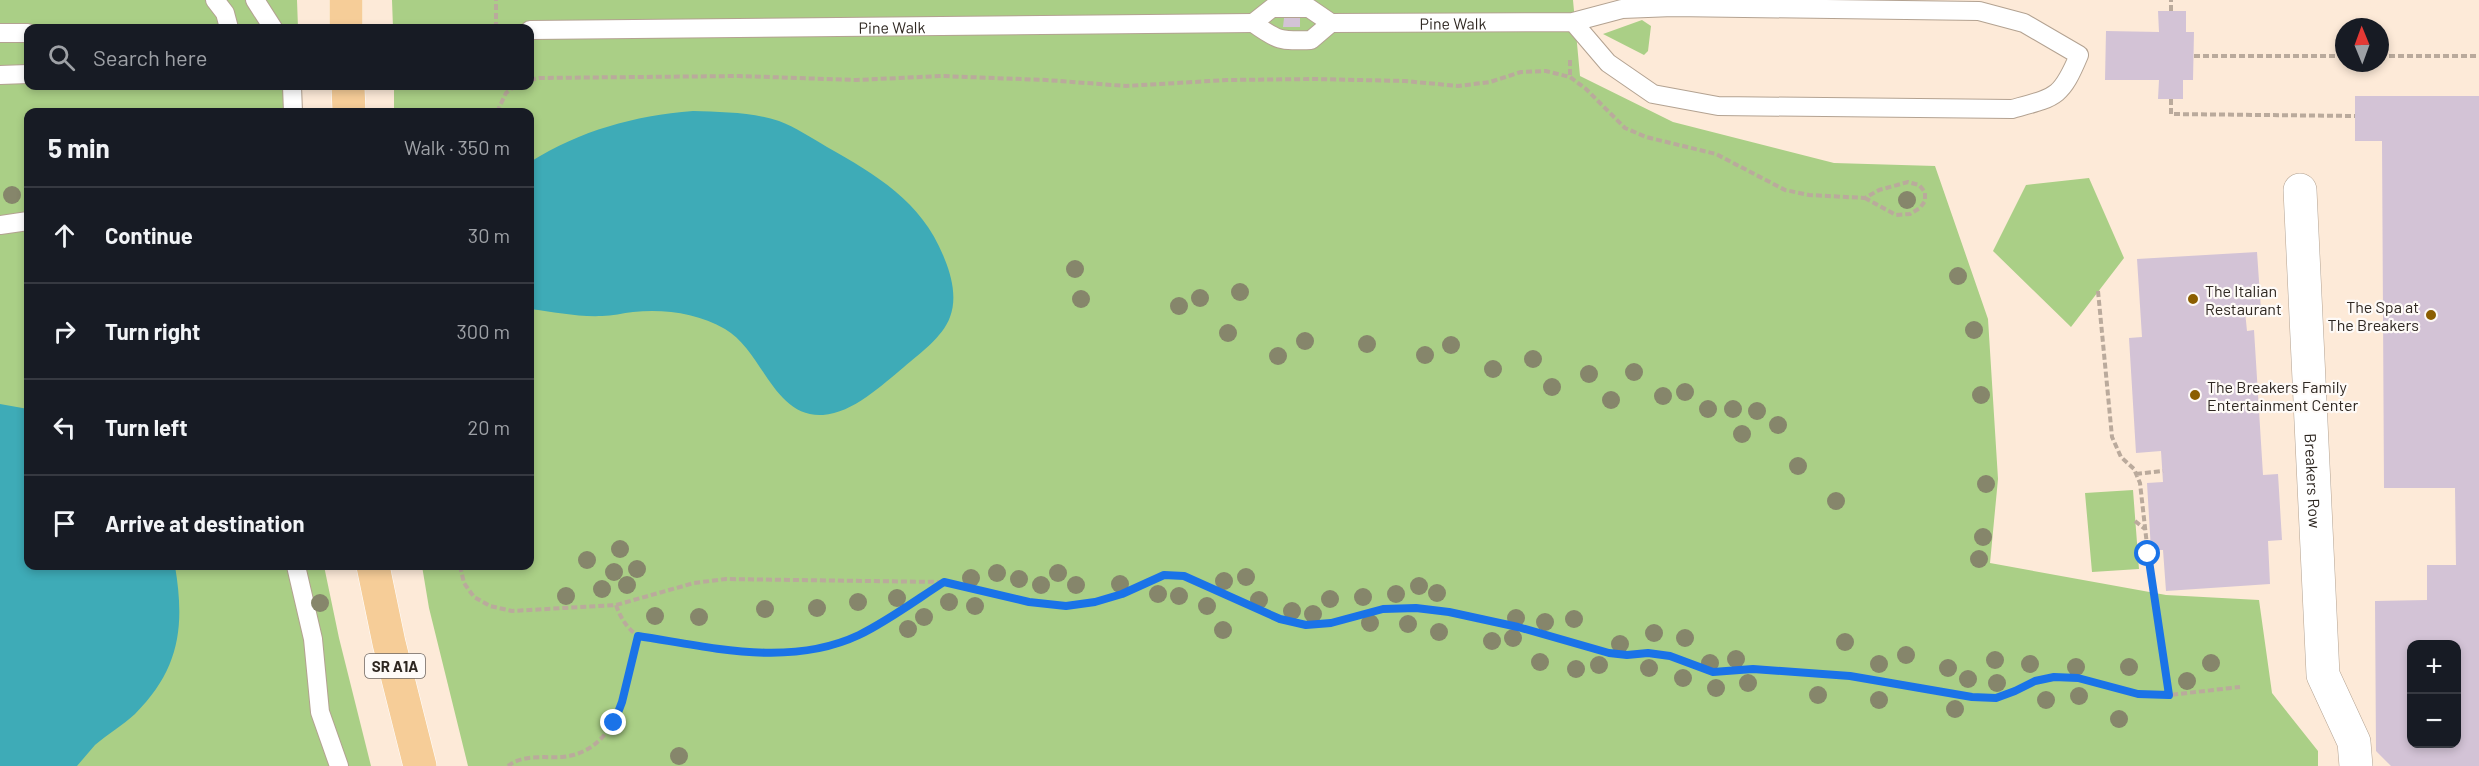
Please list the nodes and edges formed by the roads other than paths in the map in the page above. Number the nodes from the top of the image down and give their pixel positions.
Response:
1 (215, 0) edge
2 (255, 0) edge
3 (346, 0) edge
4 (1673, 4) edge
5 (1574, 22) junction
6 (1252, 23) junction
7 (1330, 23) junction
8 (228, 24) edge
9 (270, 24) edge
10 (346, 24) edge
11 (534, 30) edge
12 (0, 33) edge
13 (24, 33) edge
14 (24, 74) edge
15 (0, 75) edge
16 (292, 90) edge
17 (348, 90) edge
18 (293, 108) edge
19 (349, 108) edge
20 (2300, 190) dead end
21 (24, 222) edge
22 (0, 225) edge
23 (297, 570) edge
24 (374, 570) edge
25 (339, 766) edge
26 (420, 766) edge
27 (2356, 766) edge

1 - 8 lane
2 - 9 lane
3 - 10 main road
4 - 5 lane, Pine Walk
4 - 5 lane, Pine Walk
5 - 7 lane, Pine Walk
6 - 7 lane
6 - 7 lane
6 - 11 lane, Pine Walk
12 - 13 lane
14 - 15 lane
16 - 18 lane
17 - 19 main road
20 - 27 street, Breakers Row
21 - 22 lane
23 - 25 lane
24 - 26 main road, SR A1A

